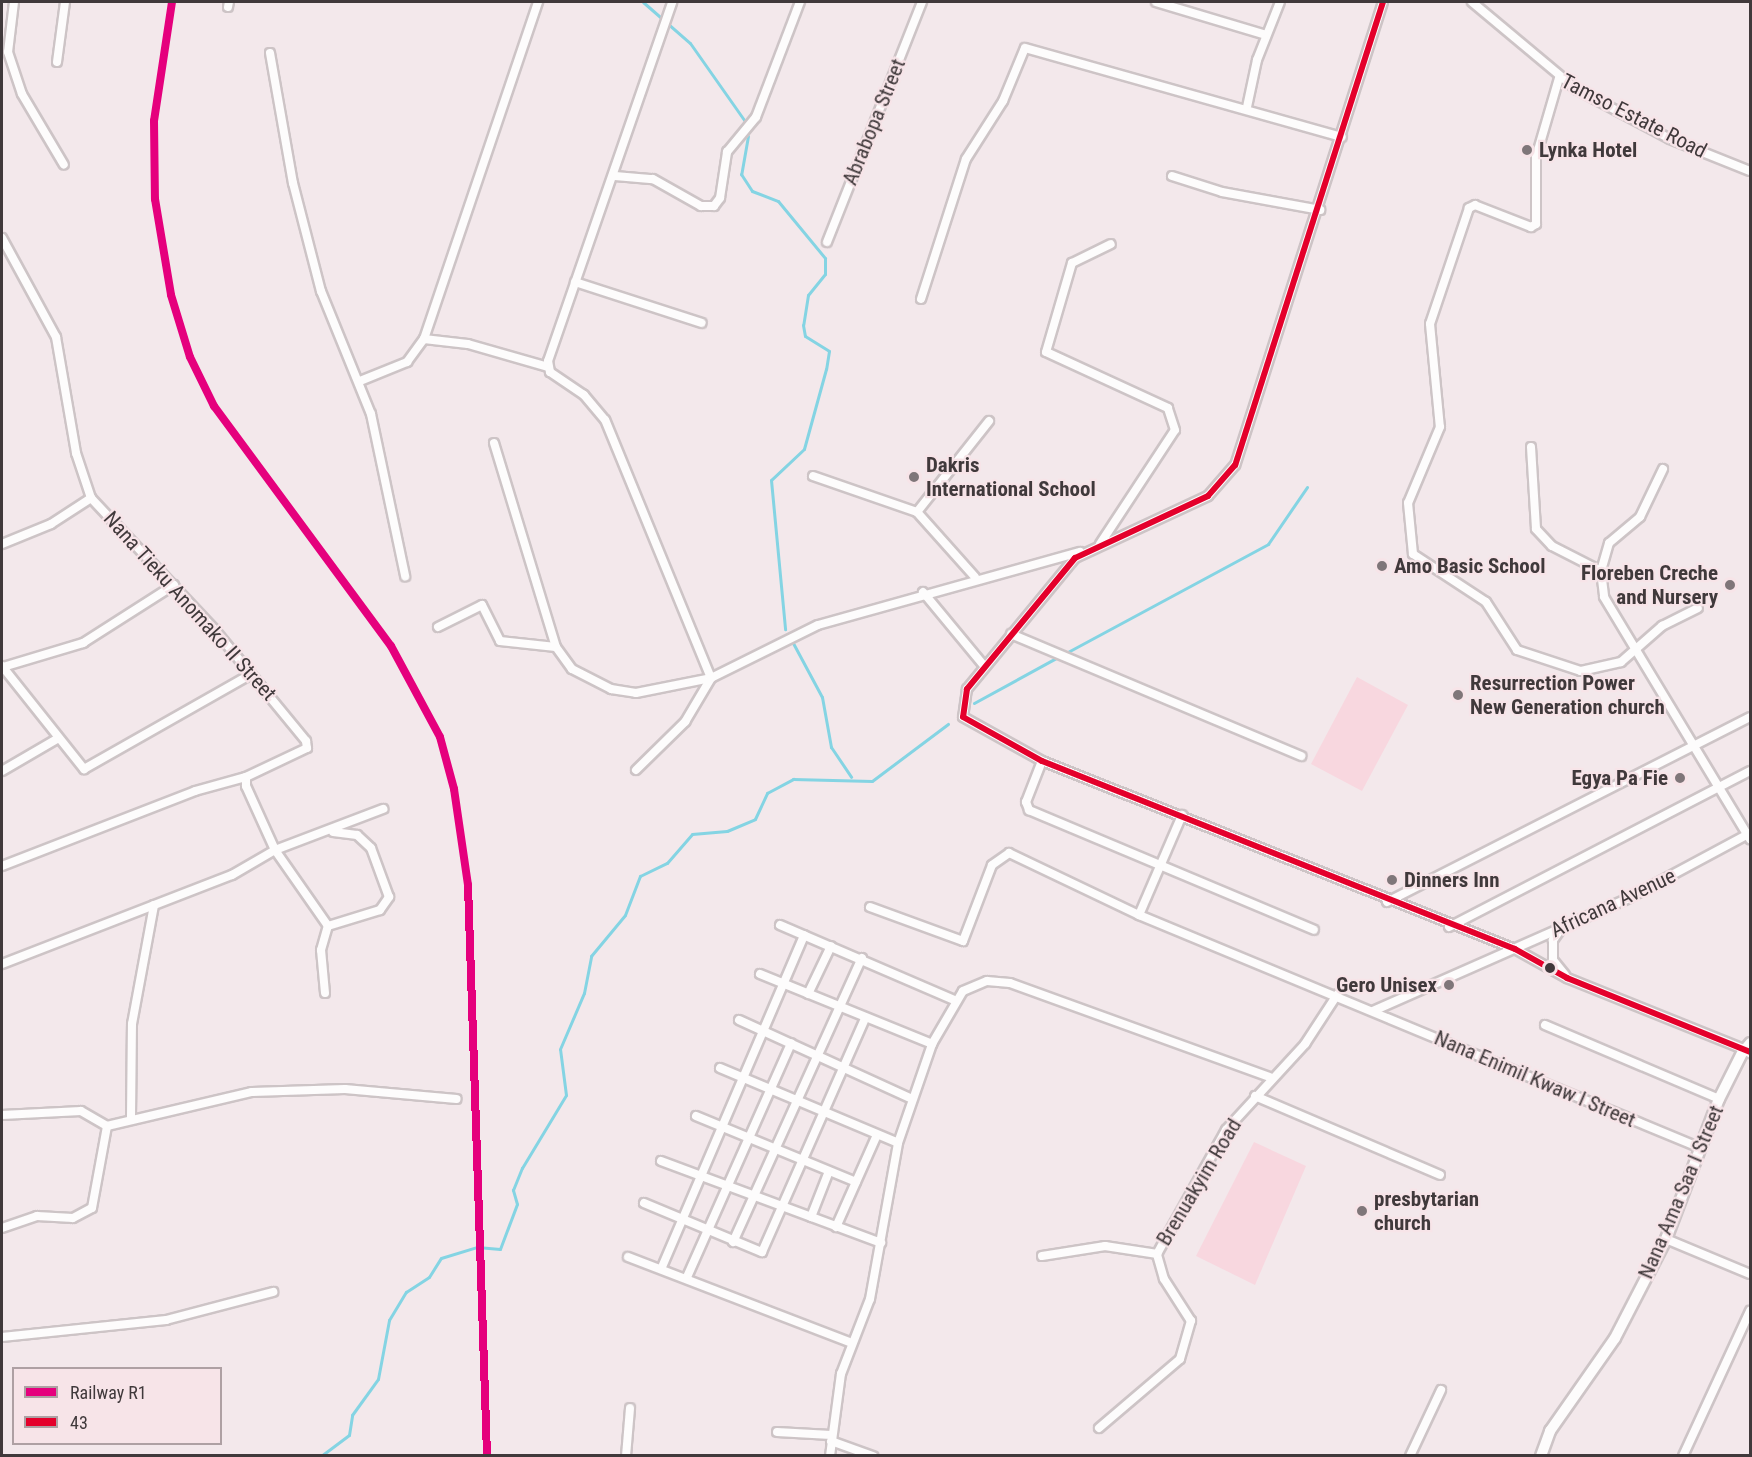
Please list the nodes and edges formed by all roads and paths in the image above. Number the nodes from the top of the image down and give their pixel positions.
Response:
1 (15, 2) edge
2 (65, 2) edge
3 (538, 2) edge
4 (672, 2) edge
5 (800, 2) edge
6 (922, 2) edge
7 (1156, 2) edge
8 (1280, 2) edge
9 (1383, 2) edge
10 (1472, 2) edge
11 (1266, 34) junction
12 (270, 53) dead end
13 (57, 62) dead end
14 (1559, 78) junction
15 (1247, 107) junction
16 (1342, 137) junction
17 (64, 165) dead end
18 (1750, 171) edge
19 (615, 176) junction
20 (1172, 176) dead end
21 (1320, 210) junction
22 (2, 238) edge
23 (827, 242) dead end
24 (1111, 244) dead end
25 (5, 250) edge
26 (575, 282) junction
27 (921, 299) dead end
28 (702, 323) dead end
29 (424, 339) junction
30 (548, 367) junction
31 (360, 381) junction
32 (989, 421) dead end
33 (494, 443) dead end
34 (1531, 447) dead end
35 (1663, 469) dead end
36 (813, 476) dead end
37 (91, 498) junction
38 (917, 512) junction
39 (2, 544) edge
40 (1100, 544) junction
41 (1089, 550) junction
42 (1601, 571) junction
43 (405, 576) dead end
44 (975, 577) junction
45 (174, 585) junction
46 (922, 592) junction
47 (1698, 608) dead end
48 (438, 627) dead end
49 (1011, 634) junction
50 (556, 647) junction
51 (1636, 649) junction
52 (2, 667) edge
53 (985, 667) junction
54 (251, 674) junction
55 (711, 678) junction
56 (1750, 717) edge
57 (57, 739) junction
58 (1694, 745) junction
59 (1300, 756) dead end
60 (1042, 761) junction
61 (636, 770) dead end
62 (2, 771) edge
63 (1750, 771) edge
64 (246, 777) junction
65 (1718, 788) junction
66 (383, 809) dead end
67 (1182, 815) junction
68 (330, 832) junction
69 (1749, 836) edge
70 (275, 850) junction
71 (1161, 863) junction
72 (2, 867) edge
73 (1387, 902) junction
74 (154, 905) junction
75 (870, 907) dead end
76 (1139, 915) junction
77 (780, 925) dead end
78 (328, 926) junction
79 (1449, 927) junction
80 (1561, 928) junction
81 (1314, 930) dead end
82 (804, 935) junction
83 (831, 946) junction
84 (1515, 949) junction
85 (862, 958) junction
86 (2, 964) edge
87 (760, 974) dead end
88 (1567, 978) junction
89 (783, 984) junction
90 (325, 993) dead end
91 (808, 994) junction
92 (1337, 995) junction
93 (954, 1000) junction
94 (839, 1006) junction
95 (1373, 1011) junction
96 (865, 1018) junction
97 (739, 1020) dead end
98 (1545, 1024) dead end
99 (763, 1031) junction
100 (792, 1042) junction
101 (932, 1044) junction
102 (1748, 1048) edge
103 (816, 1053) junction
104 (843, 1064) junction
105 (720, 1068) dead end
106 (1270, 1077) junction
107 (743, 1078) junction
108 (769, 1090) junction
109 (1255, 1096) junction
110 (457, 1099) dead end
111 (912, 1099) junction
112 (1719, 1099) junction
113 (794, 1100) junction
114 (821, 1113) junction
115 (2, 1115) edge
116 (696, 1116) dead end
117 (131, 1117) junction
118 (107, 1126) junction
119 (721, 1127) junction
120 (877, 1135) junction
121 (748, 1138) junction
122 (898, 1143) junction
123 (1698, 1147) junction
124 (774, 1149) junction
125 (801, 1160) junction
126 (661, 1161) dead end
127 (829, 1172) junction
128 (699, 1175) junction
129 (1440, 1175) dead end
130 (856, 1182) junction
131 (726, 1185) junction
132 (754, 1196) junction
133 (644, 1203) dead end
134 (782, 1206) junction
135 (811, 1217) junction
136 (680, 1221) junction
137 (836, 1227) junction
138 (2, 1228) edge
139 (706, 1232) junction
140 (1666, 1239) junction
141 (733, 1242) junction
142 (881, 1243) junction
143 (1157, 1254) junction
144 (1042, 1256) dead end
145 (628, 1257) dead end
146 (662, 1267) junction
147 (1750, 1274) edge
148 (687, 1277) junction
149 (273, 1292) dead end
150 (1750, 1311) edge
151 (2, 1337) edge
152 (852, 1343) junction
153 (1441, 1390) dead end
154 (630, 1407) dead end
155 (1099, 1428) dead end
156 (777, 1432) dead end
157 (831, 1438) junction
158 (626, 1455) edge
159 (830, 1455) edge
160 (873, 1455) edge
161 (1410, 1455) edge
162 (1542, 1455) edge
163 (1683, 1455) edge

1 - 17 street
2 - 13 street
3 - 29 street
4 - 19 street
5 - 19 street
6 - 23 street, Abrabopa Street
7 - 11 street
8 - 11 street
9 - 16 street
10 - 14 street, Tamso Estate Road
11 - 15 street
12 - 31 street
14 - 18 street, Tamso Estate Road
14 - 51 street
15 - 16 street
15 - 27 street
16 - 21 street
19 - 26 street
20 - 21 street
21 - 40 street
22 - 25 street, Nana Tieku Anomako II Street
24 - 40 street
25 - 37 street, Nana Tieku Anomako II Street
26 - 28 street
26 - 30 street
29 - 30 street
29 - 31 street
30 - 55 street
31 - 43 street
32 - 38 street
33 - 50 street
34 - 42 street
35 - 42 street
36 - 38 street
37 - 39 street
37 - 45 street, Nana Tieku Anomako II Street
38 - 44 street
40 - 41 street
41 - 44 street
41 - 49 street
42 - 51 street
44 - 46 street
45 - 52 street
45 - 54 street, Nana Tieku Anomako II Street
46 - 53 street
46 - 55 street
47 - 51 street
48 - 50 street
49 - 53 street
49 - 59 street
50 - 55 street
51 - 58 street
52 - 57 street
53 - 60 street
54 - 57 street
54 - 64 street, Nana Tieku Anomako II Street
55 - 61 street
56 - 58 street
57 - 62 street
58 - 65 street
58 - 73 street
60 - 67 street
60 - 71 street
63 - 65 street
64 - 70 street
64 - 72 street
65 - 69 street
65 - 79 street
66 - 68 street
67 - 71 street
67 - 73 street
68 - 70 street
68 - 78 street
69 - 80 street, Africana Avenue
70 - 74 street
70 - 78 street
71 - 76 street
71 - 81 street
73 - 79 street
74 - 86 street
74 - 117 street
75 - 76 street, Nana Enimil Kwaw I Street
76 - 92 street, Nana Enimil Kwaw I Street
77 - 82 street
78 - 90 street
79 - 84 street
80 - 84 street, Africana Avenue
80 - 88 street
82 - 83 street
82 - 89 street
83 - 85 street
83 - 91 street
84 - 88 street
84 - 95 street, Africana Avenue
85 - 93 street
85 - 94 street
87 - 89 street
88 - 102 street
89 - 91 street
89 - 99 street
91 - 94 street
92 - 95 street, Nana Enimil Kwaw I Street
92 - 106 street, Brenuakyim Road
93 - 101 street
93 - 106 street
94 - 96 street
94 - 103 street
95 - 123 street, Nana Enimil Kwaw I Street
96 - 101 street
96 - 104 street
97 - 99 street
98 - 112 street
99 - 100 street
99 - 107 street
100 - 103 street
100 - 108 street
101 - 111 street
102 - 112 street, Nana Ama Saa I Street
103 - 104 street
103 - 113 street
104 - 111 street
104 - 114 street
105 - 107 street
106 - 109 street, Brenuakyim Road
107 - 108 street
107 - 119 street
108 - 113 street
108 - 121 street
109 - 129 street
109 - 143 street, Brenuakyim Road
110 - 117 street
111 - 122 street
112 - 123 street, Nana Ama Saa I Street
113 - 114 street
113 - 124 street
114 - 120 street
114 - 125 street
115 - 118 street
116 - 119 street
117 - 118 street
118 - 138 street
119 - 121 street
119 - 128 street
120 - 122 street
120 - 130 street
121 - 124 street
121 - 131 street
122 - 142 street
123 - 140 street, Nana Ama Saa I Street
124 - 125 street
124 - 132 street
125 - 127 street
125 - 134 street
126 - 128 street
127 - 130 street
127 - 135 street
128 - 131 street
128 - 136 street
130 - 137 street
131 - 132 street
131 - 139 street
132 - 134 street
132 - 141 street
133 - 136 street
134 - 135 street
134 - 141 street
135 - 137 street
136 - 139 street
136 - 146 street
137 - 142 street
139 - 141 street
139 - 148 street
140 - 147 street
140 - 162 street, Nana Ama Saa I Street
142 - 152 street
143 - 144 street
143 - 155 street, Brenuakyim Road
145 - 146 street
146 - 148 street
148 - 152 street
149 - 151 street
150 - 163 street
152 - 157 street
153 - 161 street
154 - 158 street
156 - 157 street
157 - 159 street
157 - 160 street

